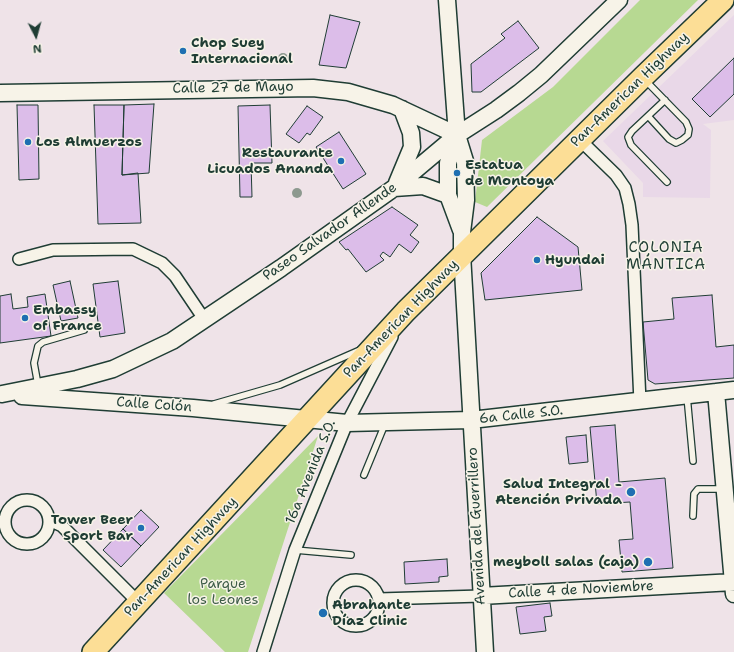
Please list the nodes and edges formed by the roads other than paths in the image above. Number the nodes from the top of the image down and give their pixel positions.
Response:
1 (447, 0) edge
2 (619, 0) edge
3 (723, 0) edge
4 (642, 77) junction
5 (0, 93) edge
6 (665, 100) junction
7 (402, 109) junction
8 (648, 116) junction
9 (457, 135) junction
10 (580, 139) junction
11 (667, 182) dead end
12 (394, 188) junction
13 (448, 195) junction
14 (462, 232) junction
15 (462, 254) junction
16 (19, 259) dead end
17 (406, 311) junction
18 (204, 319) junction
19 (84, 330) dead end
20 (378, 341) junction
21 (38, 387) junction
22 (734, 390) edge
23 (716, 392) junction
24 (1, 394) edge
25 (687, 396) junction
26 (640, 402) junction
27 (193, 408) junction
28 (308, 418) junction
29 (471, 420) junction
30 (386, 422) junction
31 (347, 423) junction
32 (693, 461) dead end
33 (364, 475) dead end
34 (725, 488) junction
35 (693, 516) dead end
36 (50, 520) junction
37 (295, 550) junction
38 (351, 555) dead end
39 (734, 586) edge
40 (481, 596) junction
41 (379, 599) junction
42 (138, 602) junction
43 (93, 652) edge
44 (263, 652) edge
45 (485, 652) edge

1 - 9 street, Avenida del Guerrillero
2 - 9 street, Paseo Salvador Allende
3 - 4 highway, Pan-American Highway
4 - 6 lane
4 - 10 highway, Pan-American Highway
5 - 7 street, Calle 27 de Mayo
6 - 8 lane
6 - 8 lane
7 - 9 street, Calle 27 de Mayo
7 - 12 street
8 - 11 lane
9 - 12 street, Paseo Salvador Allende
9 - 13 street, Avenida del Guerrillero
9 - 14 street, Avenida del Guerrillero
10 - 15 highway, Pan-American Highway
10 - 26 street
12 - 13 street
12 - 18 street, Paseo Salvador Allende
13 - 14 street, Avenida del Guerrillero
14 - 15 street, Avenida del Guerrillero
15 - 17 highway, Pan-American Highway
15 - 29 street, Avenida del Guerrillero
16 - 18 street
17 - 20 highway, Pan-American Highway
17 - 31 street, 16a Avenida S.O.
18 - 21 street, Paseo Salvador Allende
19 - 21 lane
20 - 27 lane
20 - 28 highway, Pan-American Highway
21 - 24 street, Paseo Salvador Allende
22 - 23 street, 6a Calle S.O.
23 - 25 street, 6a Calle S.O.
23 - 34 street
24 - 27 street, Calle Colón
25 - 26 street, 6a Calle S.O.
25 - 32 lane
26 - 29 street, 6a Calle S.O.
27 - 28 street, Calle Colón
28 - 31 street, 6a Calle S.O.
28 - 42 highway, Pan-American Highway
29 - 30 street, 6a Calle S.O.
29 - 40 street, Avenida del Guerrillero
30 - 31 street, 6a Calle S.O.
30 - 33 lane
31 - 37 street, 16a Avenida S.O.
34 - 35 lane
34 - 39 street
36 - 36 street
36 - 42 street
37 - 38 lane
37 - 44 street, 16a Avenida S.O.
39 - 40 street, Calle 4 de Noviembre
40 - 41 street, Calle 4 de Noviembre
40 - 45 street, Avenida del Guerrillero
41 - 41 street
42 - 43 highway, Pan-American Highway

